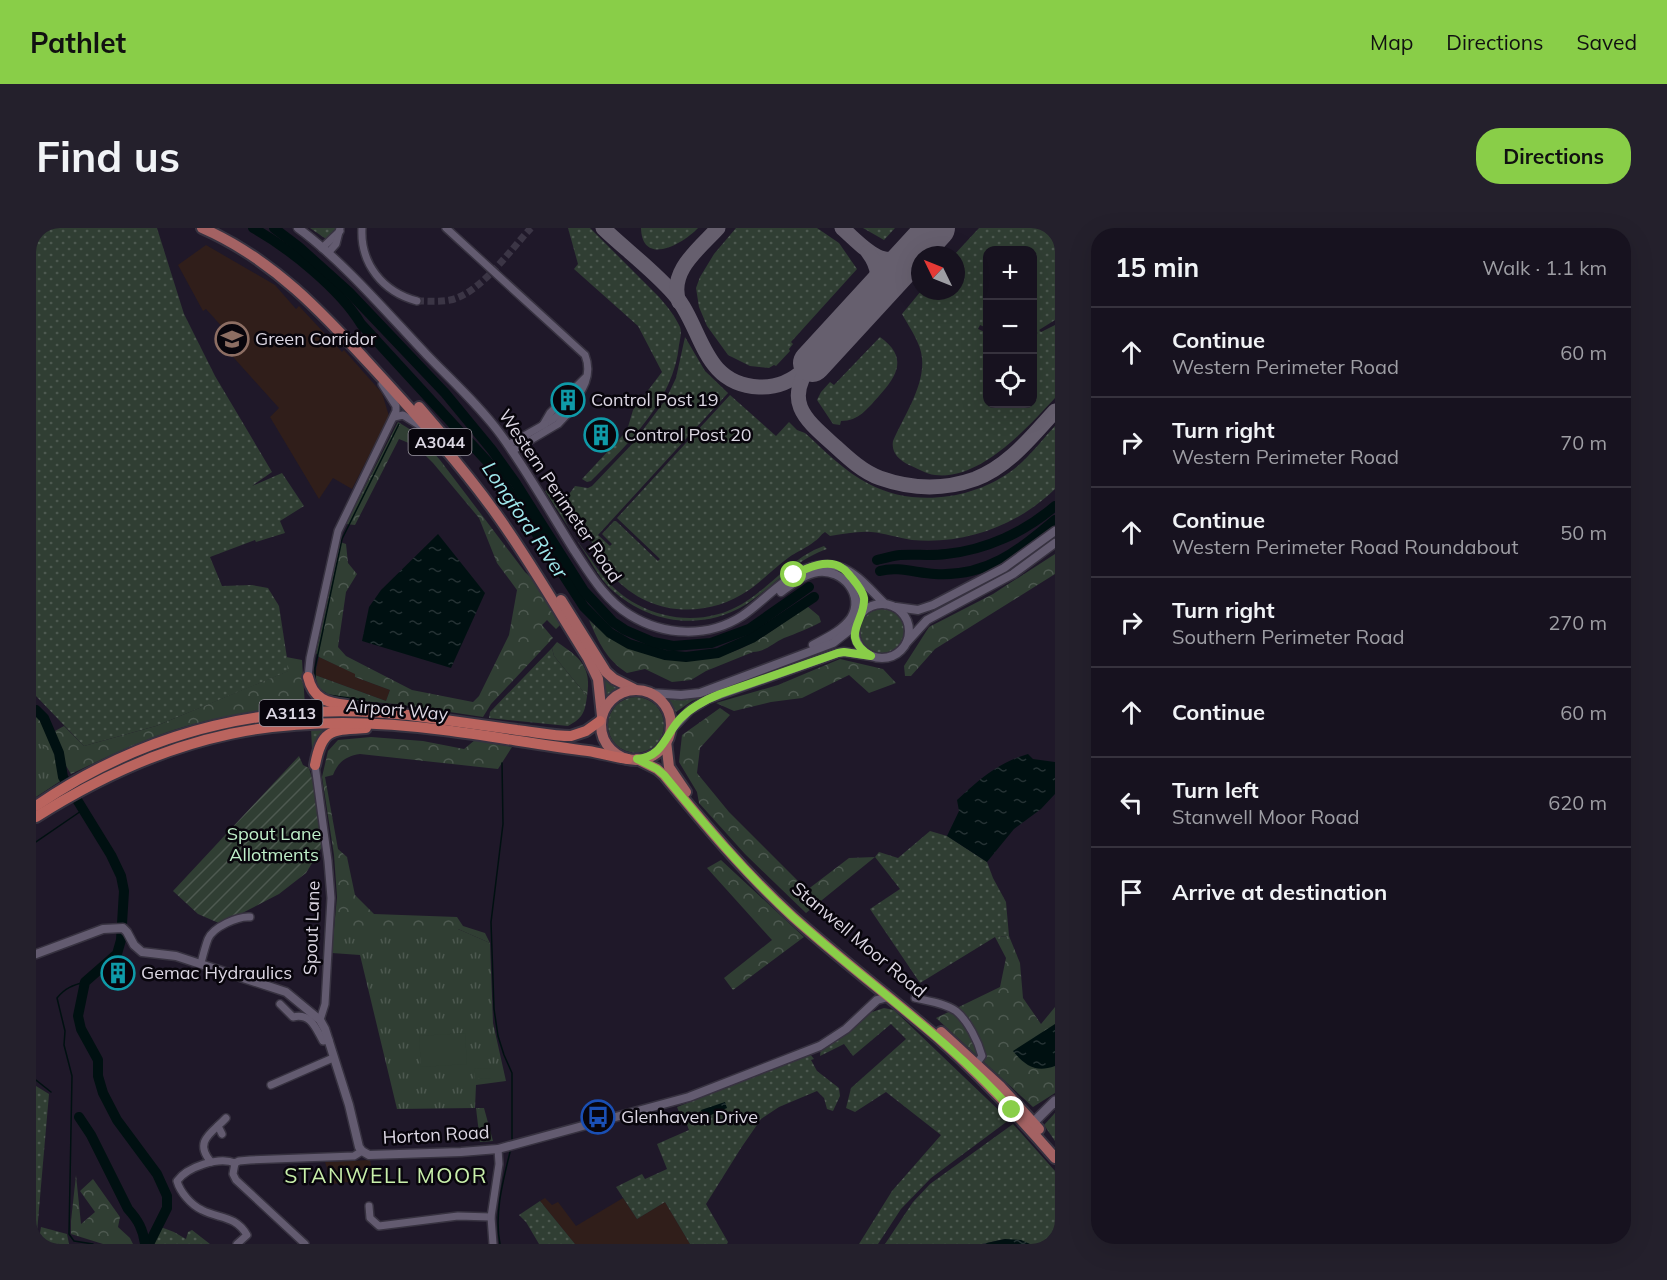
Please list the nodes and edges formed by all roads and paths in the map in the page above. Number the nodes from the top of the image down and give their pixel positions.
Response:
1 (202, 228) edge
2 (219, 228) edge
3 (298, 228) edge
4 (362, 228) edge
5 (446, 228) edge
6 (340, 230) edge
7 (325, 250) junction
8 (417, 301) tunnel mouth
9 (374, 368) junction
10 (394, 417) junction
11 (436, 437) junction
12 (510, 448) junction
13 (1055, 531) edge
14 (1055, 543) edge
15 (842, 568) junction
16 (766, 597) junction
17 (885, 604) junction
18 (896, 607) junction
19 (857, 622) junction
20 (907, 642) junction
21 (871, 656) junction
22 (783, 662) junction
23 (308, 677) joint
24 (634, 689) junction
25 (650, 693) junction
26 (408, 715) junction
27 (601, 718) junction
28 (389, 724) junction
29 (668, 736) junction
30 (632, 759) junction
31 (315, 765) joint
32 (78, 785) junction
33 (65, 793) junction
34 (36, 806) edge
35 (36, 817) edge
36 (250, 917) dead end
37 (36, 954) edge
38 (201, 963) junction
39 (874, 985) junction
40 (888, 997) junction
41 (915, 998) dead end
42 (280, 1004) dead end
43 (866, 1009) junction
44 (320, 1020) junction
45 (329, 1040) junction
46 (333, 1058) junction
47 (977, 1063) junction
48 (273, 1082) dead end
49 (1055, 1101) edge
50 (226, 1118) dead end
51 (1031, 1125) junction
52 (218, 1126) junction
53 (222, 1134) dead end
54 (498, 1149) junction
55 (1055, 1149) edge
56 (362, 1151) junction
57 (1055, 1158) edge
58 (211, 1162) junction
59 (235, 1163) junction
60 (369, 1206) dead end
61 (491, 1217) junction
62 (303, 1243) edge
63 (237, 1244) edge
64 (493, 1244) edge

1 - 9 main road, A3044
2 - 24 main road, A3044
3 - 7 street, Western Perimeter Road
4 - 8 street
5 - 12 street
6 - 7 street
7 - 12 street, Western Perimeter Road
9 - 10 street
9 - 11 main road, A3044
10 - 11 street
10 - 23 street
11 - 27 main road, A3044
12 - 16 street, Western Perimeter Road
13 - 18 street
14 - 20 street
15 - 16 street, Western Perimeter Road
15 - 17 street
15 - 19 street
16 - 22 street
17 - 18 street
17 - 19 street
18 - 20 street
19 - 21 street
19 - 22 street
20 - 21 street
21 - 29 street
22 - 25 street
23 - 26 highway
24 - 25 main road
24 - 27 main road
25 - 29 main road
26 - 27 highway, Airport Way / A3113
26 - 32 highway, Airport Way / A3113
27 - 30 main road
28 - 30 highway, Airport Way / A3113
28 - 31 highway
28 - 32 highway, Airport Way / A3113
29 - 30 main road
29 - 47 main road, Stanwell Moor Road
30 - 39 main road, Stanwell Moor Road
31 - 44 street, Spout Lane
32 - 33 highway, Airport Way / A3113
33 - 34 highway, Airport Way / A3113
33 - 35 highway, Airport Way / A3113
36 - 38 street
37 - 38 street, Horton Road
38 - 44 street, Horton Road
39 - 40 main road, Stanwell Moor Road
39 - 43 street, Horton Road
40 - 43 street, Horton Road
40 - 51 main road, Stanwell Moor Road
41 - 47 street
42 - 45 street
43 - 54 street, Horton Road
44 - 45 street, Horton Road
45 - 46 street, Horton Road
46 - 48 street
46 - 56 street, Horton Road
47 - 51 main road, Stanwell Moor Road
49 - 51 main road
50 - 52 street
51 - 55 main road, Stanwell Moor Road
51 - 57 main road, Stanwell Moor Road
52 - 53 street
52 - 58 street
54 - 56 street, Horton Road
54 - 61 street
56 - 59 street
58 - 59 street
58 - 63 street
59 - 62 street
60 - 61 street
61 - 64 street

